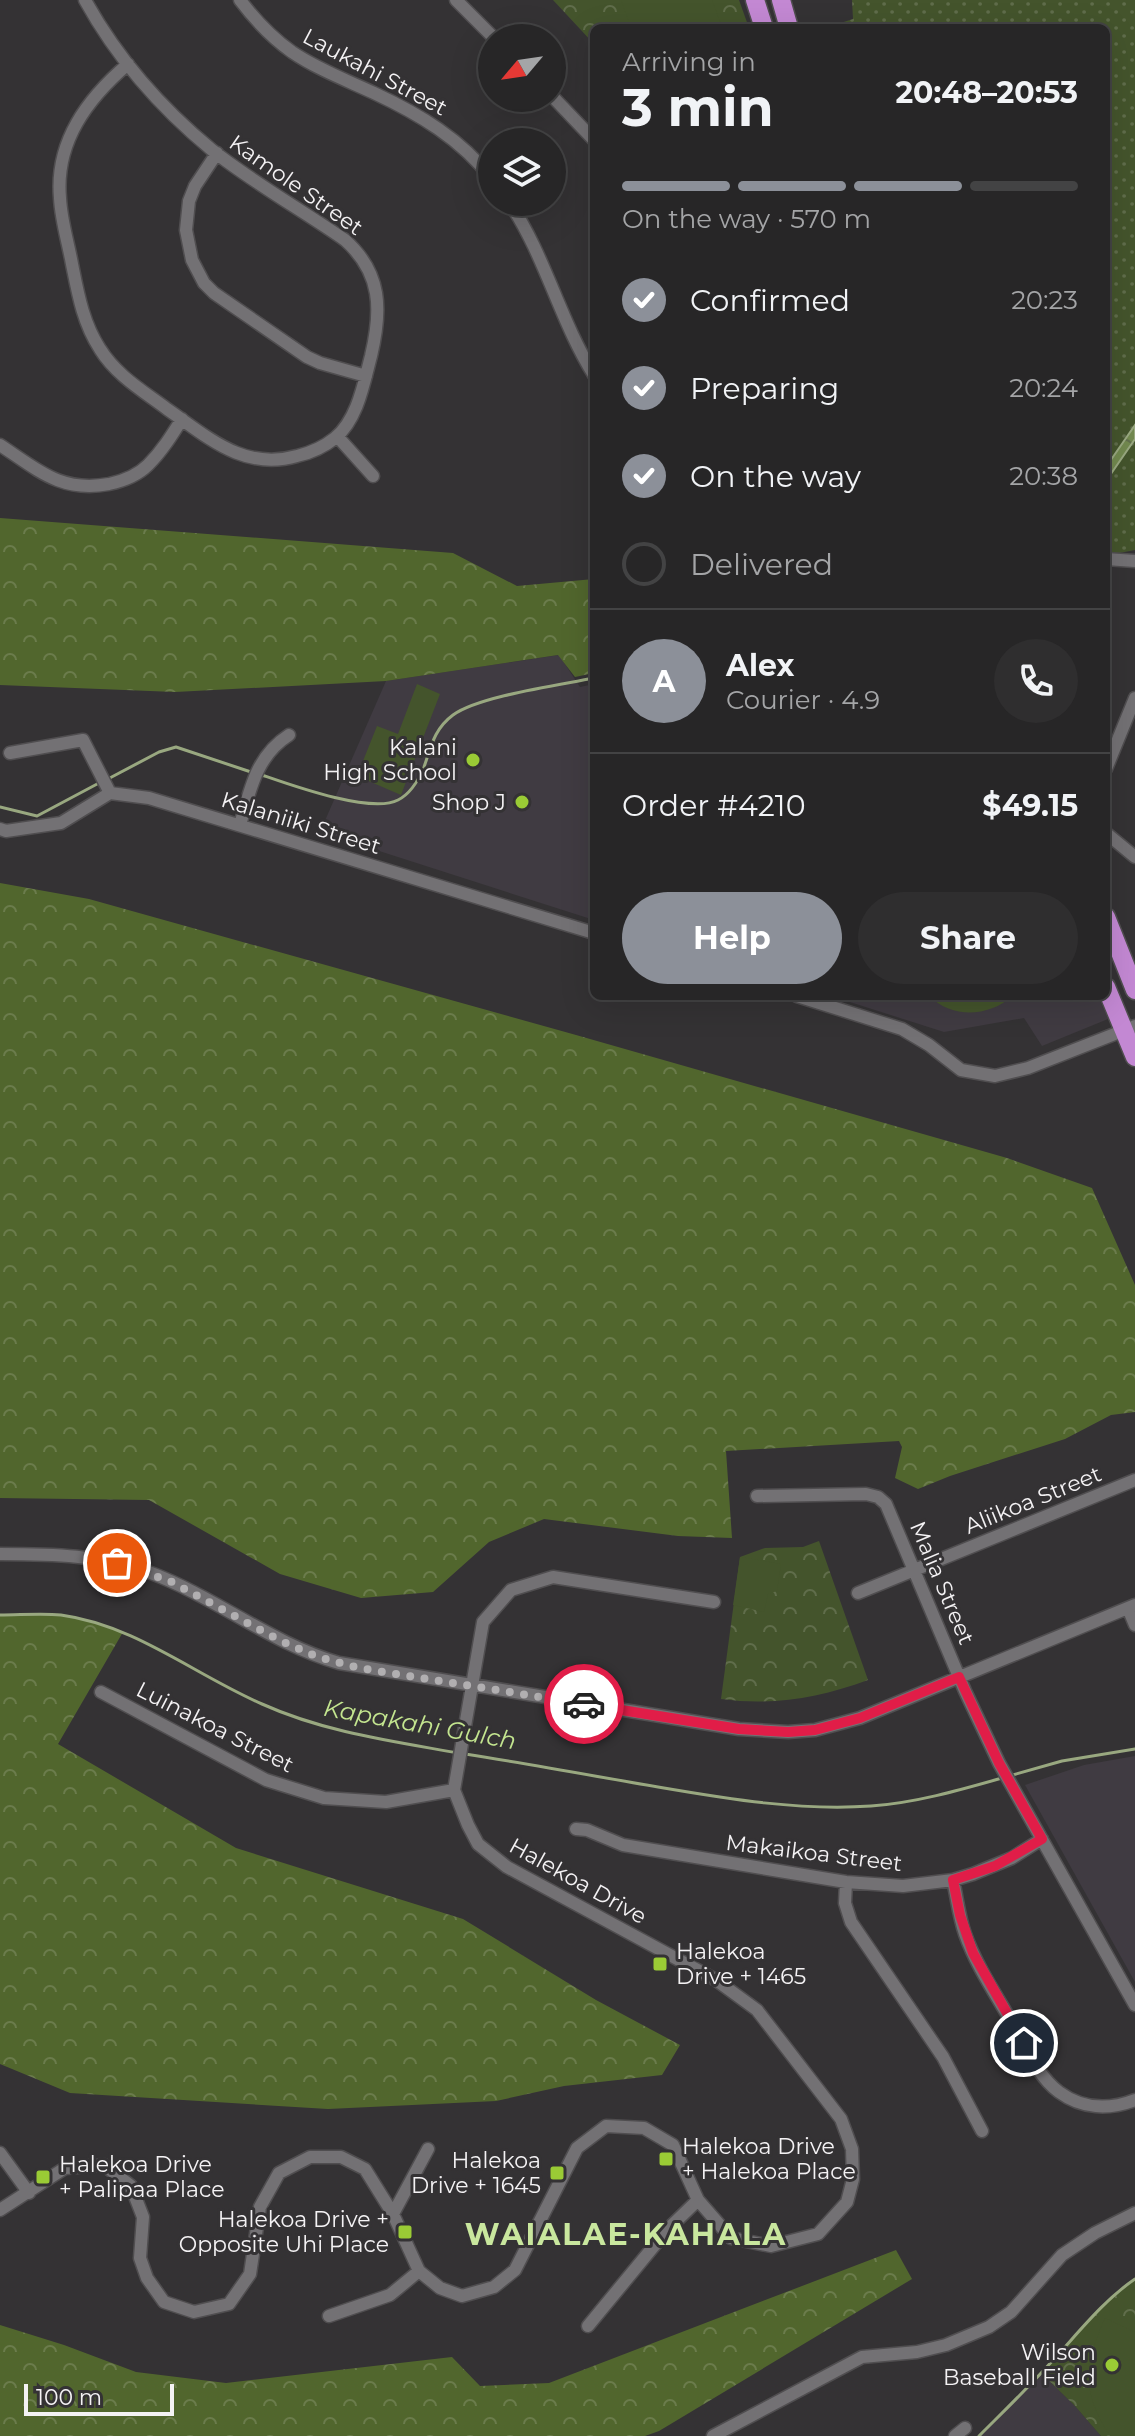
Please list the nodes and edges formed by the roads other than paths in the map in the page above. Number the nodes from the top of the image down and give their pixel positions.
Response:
1 (85, 0) edge
2 (240, 0) edge
3 (456, 0) edge
4 (755, 0) edge
5 (781, 0) edge
6 (480, 24) edge
7 (763, 24) edge
8 (788, 24) edge
9 (128, 64) junction
10 (566, 111) edge
11 (590, 136) edge
12 (217, 153) junction
13 (478, 163) edge
14 (517, 216) edge
15 (590, 368) edge
16 (366, 376) junction
17 (182, 419) junction
18 (337, 436) junction
19 (0, 445) edge
20 (373, 476) dead end
21 (1110, 560) edge
22 (1135, 561) edge
23 (1135, 698) edge
24 (289, 735) dead end
25 (10, 753) dead end
26 (1110, 759) edge
27 (110, 793) junction
28 (240, 825) junction
29 (0, 829) edge
30 (1110, 836) edge
31 (1135, 857) edge
32 (1110, 927) edge
33 (590, 932) edge
34 (1135, 990) edge
35 (1110, 994) edge
36 (810, 1000) edge
37 (1130, 1029) edge
38 (1135, 1057) edge
39 (1135, 1480) edge
40 (757, 1496) dead end
41 (0, 1554) edge
42 (915, 1570) junction
43 (858, 1593) dead end
44 (714, 1602) dead end
45 (1131, 1606) edge
46 (1135, 1625) edge
47 (959, 1677) junction
48 (474, 1686) junction
49 (101, 1692) dead end
50 (454, 1790) junction
51 (576, 1829) dead end
52 (1042, 1839) junction
53 (953, 1880) junction
54 (846, 1882) junction
55 (1135, 2005) edge
56 (1135, 2100) edge
57 (982, 2131) dead end
58 (428, 2149) dead end
59 (0, 2153) edge
60 (29, 2193) junction
61 (698, 2200) junction
62 (0, 2210) edge
63 (1135, 2213) edge
64 (393, 2214) junction
65 (419, 2271) junction
66 (329, 2316) dead end
67 (588, 2326) dead end
68 (713, 2436) edge

1 - 9 street, Kamole Street
2 - 13 street, Laukahi Street
3 - 6 street
4 - 7 highway
5 - 8 highway
9 - 12 street, Kamole Street
9 - 17 street
10 - 11 street
12 - 16 street, Kamole Street
12 - 16 street
14 - 15 street
16 - 18 street, Kamole Street
17 - 18 street
17 - 19 street
18 - 20 street
21 - 22 street
23 - 26 street
24 - 28 street
25 - 27 street
27 - 28 street, Kalaniiki Street
27 - 29 street
28 - 33 street, Kalaniiki Street
30 - 31 street
32 - 34 highway
35 - 37 highway
36 - 37 street
37 - 38 highway
39 - 42 street, Aliikoa Street
40 - 42 street, Malia Street
41 - 48 street
42 - 43 street, Aliikoa Street
42 - 47 street, Malia Street
44 - 48 street
45 - 46 street
45 - 47 street
47 - 48 street
47 - 52 street, Malia Street
48 - 50 street
49 - 50 street, Luinakoa Street
50 - 61 street, Halekoa Drive
51 - 54 street, Makaikoa Street
52 - 53 street, Makaikoa Street
52 - 55 street, Malia Street
53 - 54 street, Makaikoa Street
53 - 56 street
54 - 57 street
58 - 64 street
59 - 60 street
60 - 62 street
60 - 64 street
61 - 65 street, Halekoa Drive
61 - 67 street
63 - 68 street
64 - 65 street
65 - 66 street

